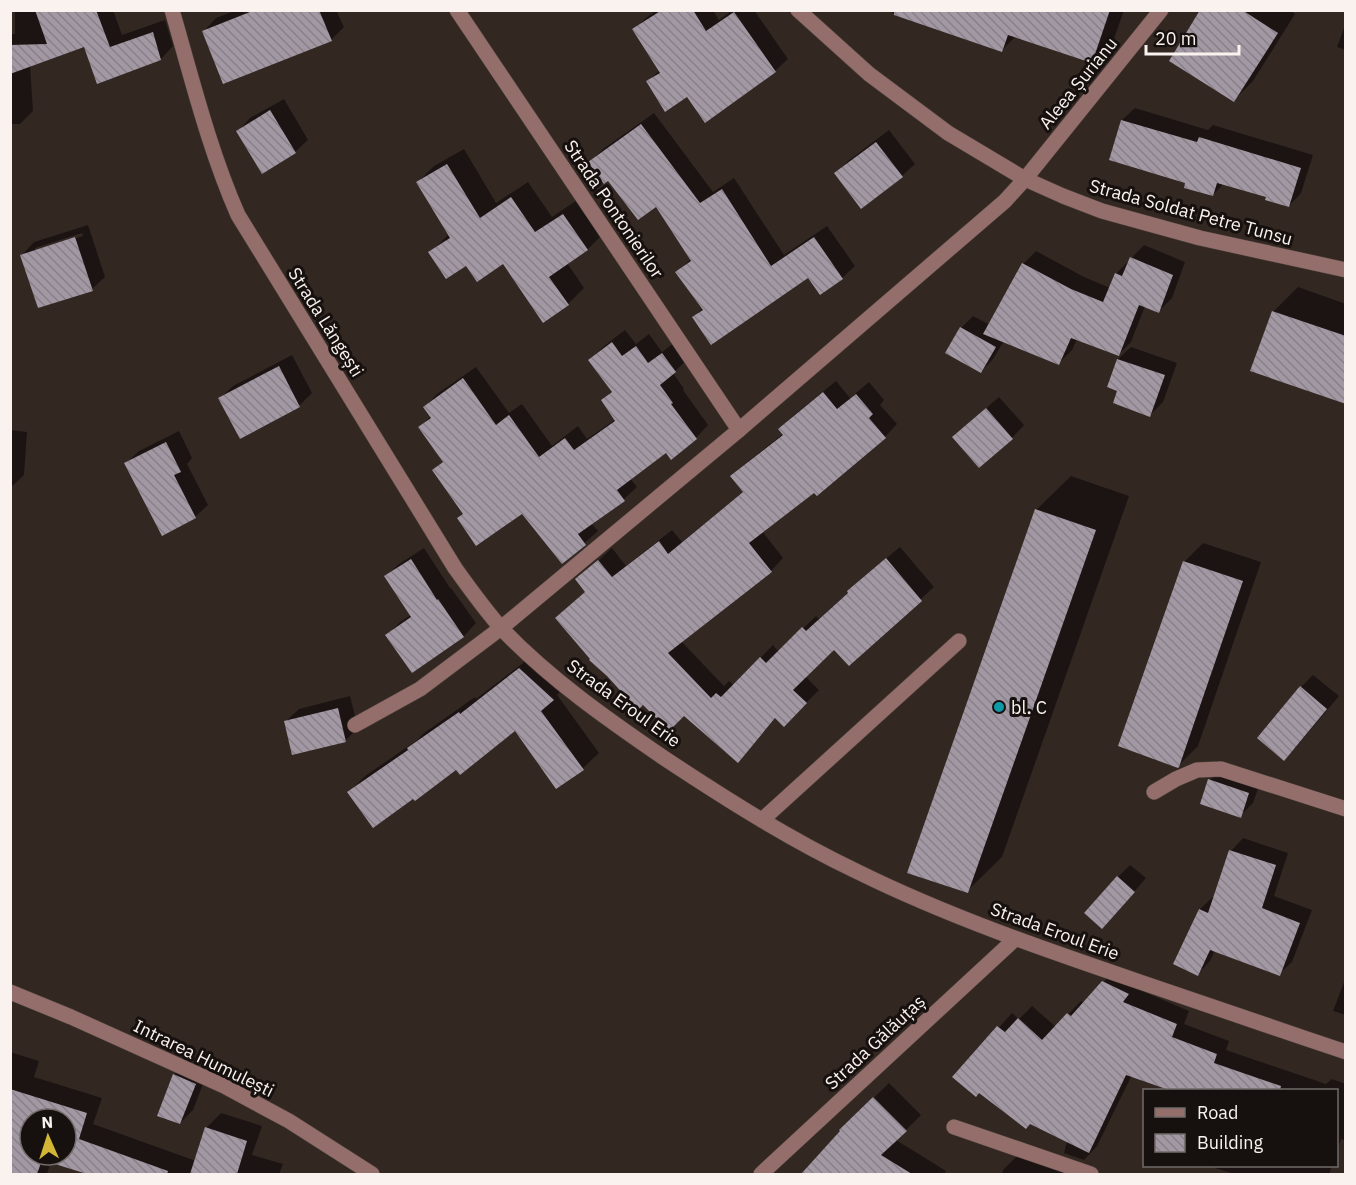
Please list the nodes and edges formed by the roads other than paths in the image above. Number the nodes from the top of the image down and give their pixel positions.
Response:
1 (172, 10) edge
2 (457, 10) edge
3 (798, 10) edge
4 (1161, 10) edge
5 (1025, 179) junction
6 (1346, 270) edge
7 (740, 430) junction
8 (501, 628) junction
9 (959, 641) dead end
10 (355, 725) dead end
11 (1154, 792) dead end
12 (1346, 809) edge
13 (762, 820) junction
14 (1015, 939) junction
15 (10, 992) edge
16 (1346, 1052) edge
17 (954, 1128) dead end
18 (372, 1174) edge
19 (761, 1174) edge
20 (1090, 1174) edge

1 - 8 street, Strada Lăngești
2 - 7 street, Strada Pontonierilor
3 - 5 street, Strada Soldat Petre Tunsu
4 - 5 street, Aleea Șurianu
5 - 6 street, Strada Soldat Petre Tunsu
5 - 7 street
7 - 8 street
8 - 10 street
8 - 13 street, Strada Eroul Erie
9 - 13 street
11 - 12 street
13 - 14 street, Strada Eroul Erie
14 - 16 street, Strada Eroul Erie
14 - 19 street, Strada Gălăuțaș
15 - 18 street, Intrarea Humulești
17 - 20 street

